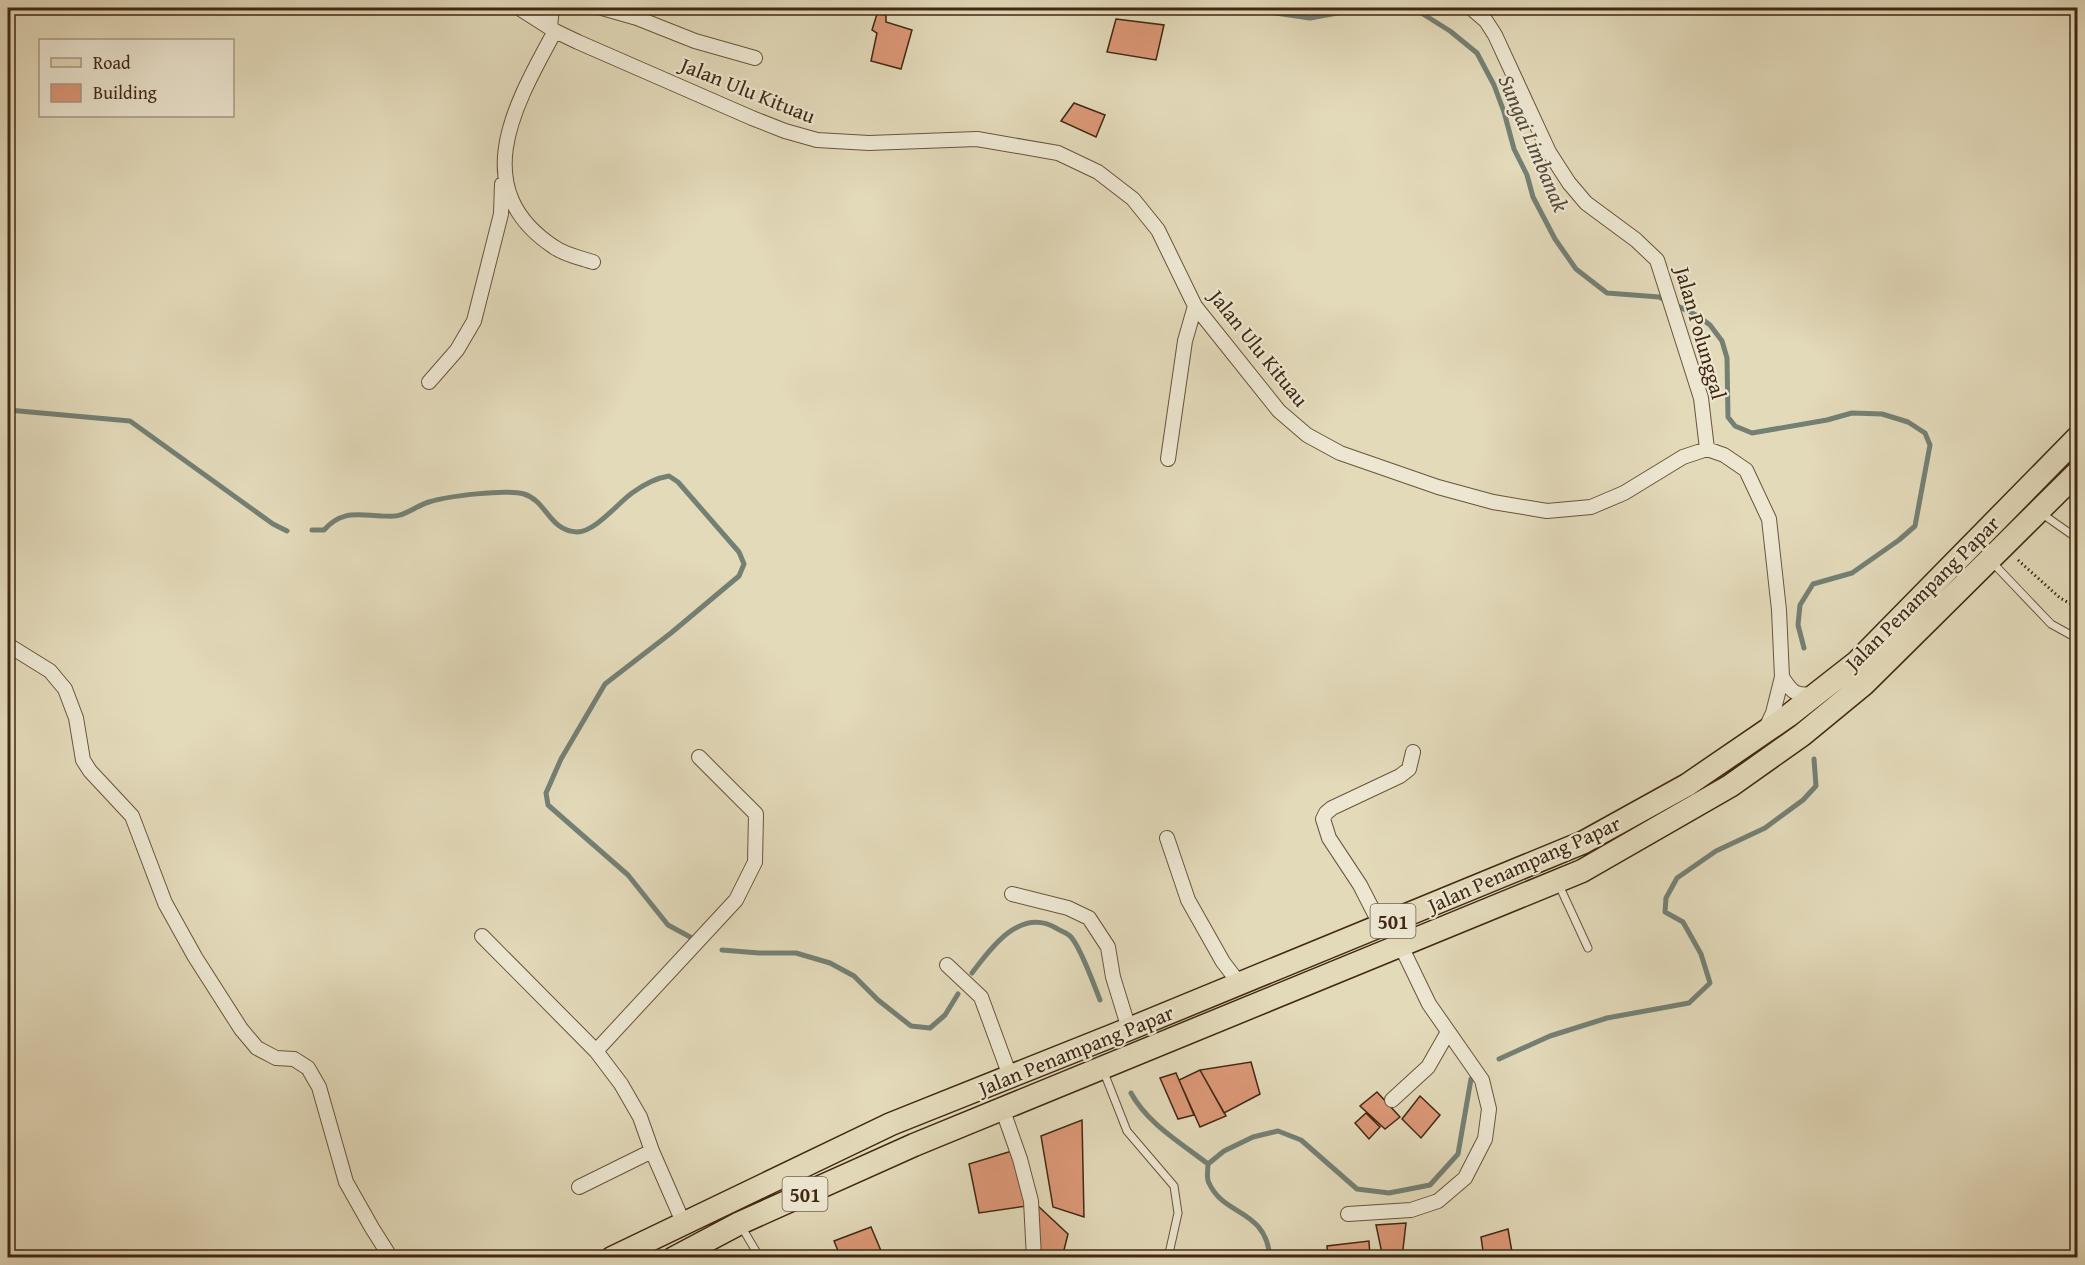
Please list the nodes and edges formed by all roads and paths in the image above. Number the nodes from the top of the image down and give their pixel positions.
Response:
1 (519, 8) edge
2 (554, 8) edge
3 (602, 8) edge
4 (1471, 8) edge
5 (2035, 8) edge
6 (2078, 9) edge
7 (552, 29) junction
8 (754, 58) dead end
9 (503, 158) junction
10 (594, 262) dead end
11 (1195, 306) junction
12 (429, 382) dead end
13 (2078, 437) edge
14 (1707, 449) junction
15 (1168, 459) dead end
16 (2078, 472) edge
17 (2039, 511) junction
18 (2078, 539) edge
19 (1997, 553) junction
20 (2078, 608) edge
21 (2078, 639) edge
22 (8, 645) edge
23 (1782, 677) junction
24 (1815, 694) junction
25 (1764, 732) junction
26 (1413, 752) dead end
27 (699, 757) dead end
28 (1167, 838) dead end
29 (1557, 881) junction
30 (1012, 894) dead end
31 (1381, 926) junction
32 (482, 936) dead end
33 (1401, 944) junction
34 (1588, 948) dead end
35 (947, 965) dead end
36 (1239, 983) junction
37 (1129, 1029) junction
38 (1448, 1032) junction
39 (596, 1051) junction
40 (1035, 1066) junction
41 (1102, 1068) junction
42 (1010, 1076) junction
43 (1072, 1080) junction
44 (1392, 1100) dead end
45 (1002, 1108) junction
46 (652, 1151) junction
47 (579, 1187) dead end
48 (1348, 1214) dead end
49 (684, 1222) junction
50 (740, 1223) junction
51 (694, 1251) edge
52 (391, 1257) edge
53 (612, 1257) edge
54 (674, 1257) edge
55 (760, 1257) edge
56 (1034, 1257) edge
57 (1168, 1257) edge

1 - 7 street, Jalan Ulu Kituau
2 - 7 street
3 - 8 street
4 - 14 street, Jalan Polunggal
5 - 6 path
7 - 9 street
7 - 11 street, Jalan Ulu Kituau
9 - 10 street
9 - 12 street
11 - 14 street, Jalan Ulu Kituau
11 - 15 street
13 - 24 main road, Jalan Penampang Papar / 501
14 - 23 street
16 - 17 main road, Jalan Penampang Papar / 501
17 - 18 lane
17 - 19 main road, Jalan Penampang Papar / 501
19 - 20 path
19 - 21 lane
19 - 29 main road, Jalan Penampang Papar / 501
22 - 52 street
23 - 24 street
23 - 25 street
24 - 25 main road, Jalan Penampang Papar / 501
25 - 31 main road, Jalan Penampang Papar / 501
26 - 31 street
27 - 39 street
28 - 36 street
29 - 33 main road, Jalan Penampang Papar / 501
29 - 34 lane
30 - 37 street
31 - 36 main road, Jalan Penampang Papar / 501
32 - 39 street
33 - 38 street
33 - 41 main road, Jalan Penampang Papar / 501
35 - 42 street
36 - 37 main road, Jalan Penampang Papar / 501
37 - 40 main road, Jalan Penampang Papar / 501
38 - 44 street
38 - 48 street
39 - 46 street
40 - 42 main road, Jalan Penampang Papar / 501
40 - 43 main road
41 - 43 main road, Jalan Penampang Papar / 501
41 - 57 lane
42 - 49 main road, Jalan Penampang Papar / 501
43 - 45 main road, Jalan Penampang Papar / 501
45 - 50 main road, Jalan Penampang Papar / 501
45 - 56 street
46 - 47 street
46 - 49 street
49 - 53 main road, Jalan Penampang Papar / 501
50 - 51 main road, Jalan Penampang Papar / 501
50 - 55 lane
51 - 54 main road, Jalan Penampang Papar / 501

